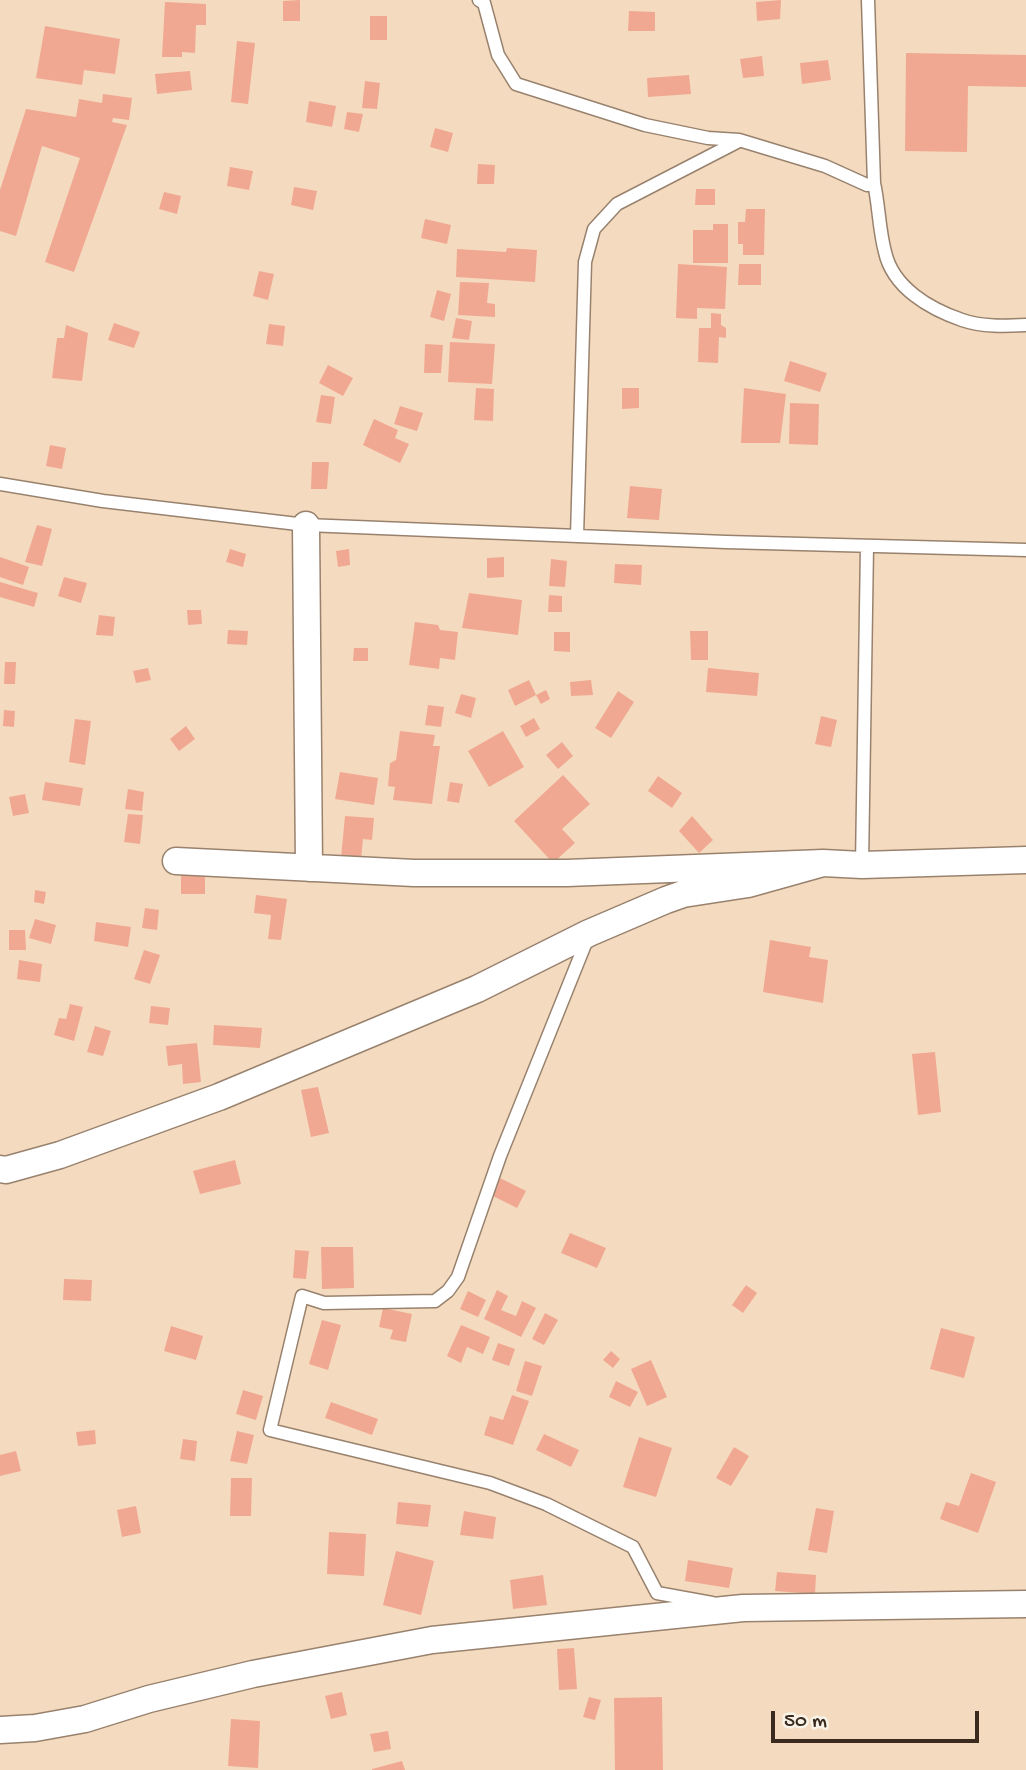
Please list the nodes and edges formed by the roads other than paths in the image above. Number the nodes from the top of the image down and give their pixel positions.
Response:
1 (479, 0) edge
2 (868, 0) edge
3 (739, 140) junction
4 (874, 183) junction
5 (1026, 326) edge
6 (0, 484) edge
7 (306, 525) junction
8 (577, 536) junction
9 (867, 546) junction
10 (1026, 550) edge
11 (1026, 860) edge
12 (176, 861) dead end
13 (823, 863) junction
14 (862, 865) junction
15 (309, 868) junction
16 (589, 933) junction
17 (0, 1169) edge
18 (1026, 1604) edge
19 (743, 1608) junction
20 (0, 1730) edge

1 - 3 lane
2 - 4 lane
3 - 4 lane
3 - 8 lane
4 - 5 lane
6 - 7 lane
7 - 8 lane
7 - 15 street
8 - 9 lane
9 - 10 lane
9 - 14 lane
11 - 14 street
12 - 15 street
13 - 14 street
13 - 15 street
13 - 16 street
16 - 17 street
16 - 19 lane
18 - 19 street
19 - 20 street

